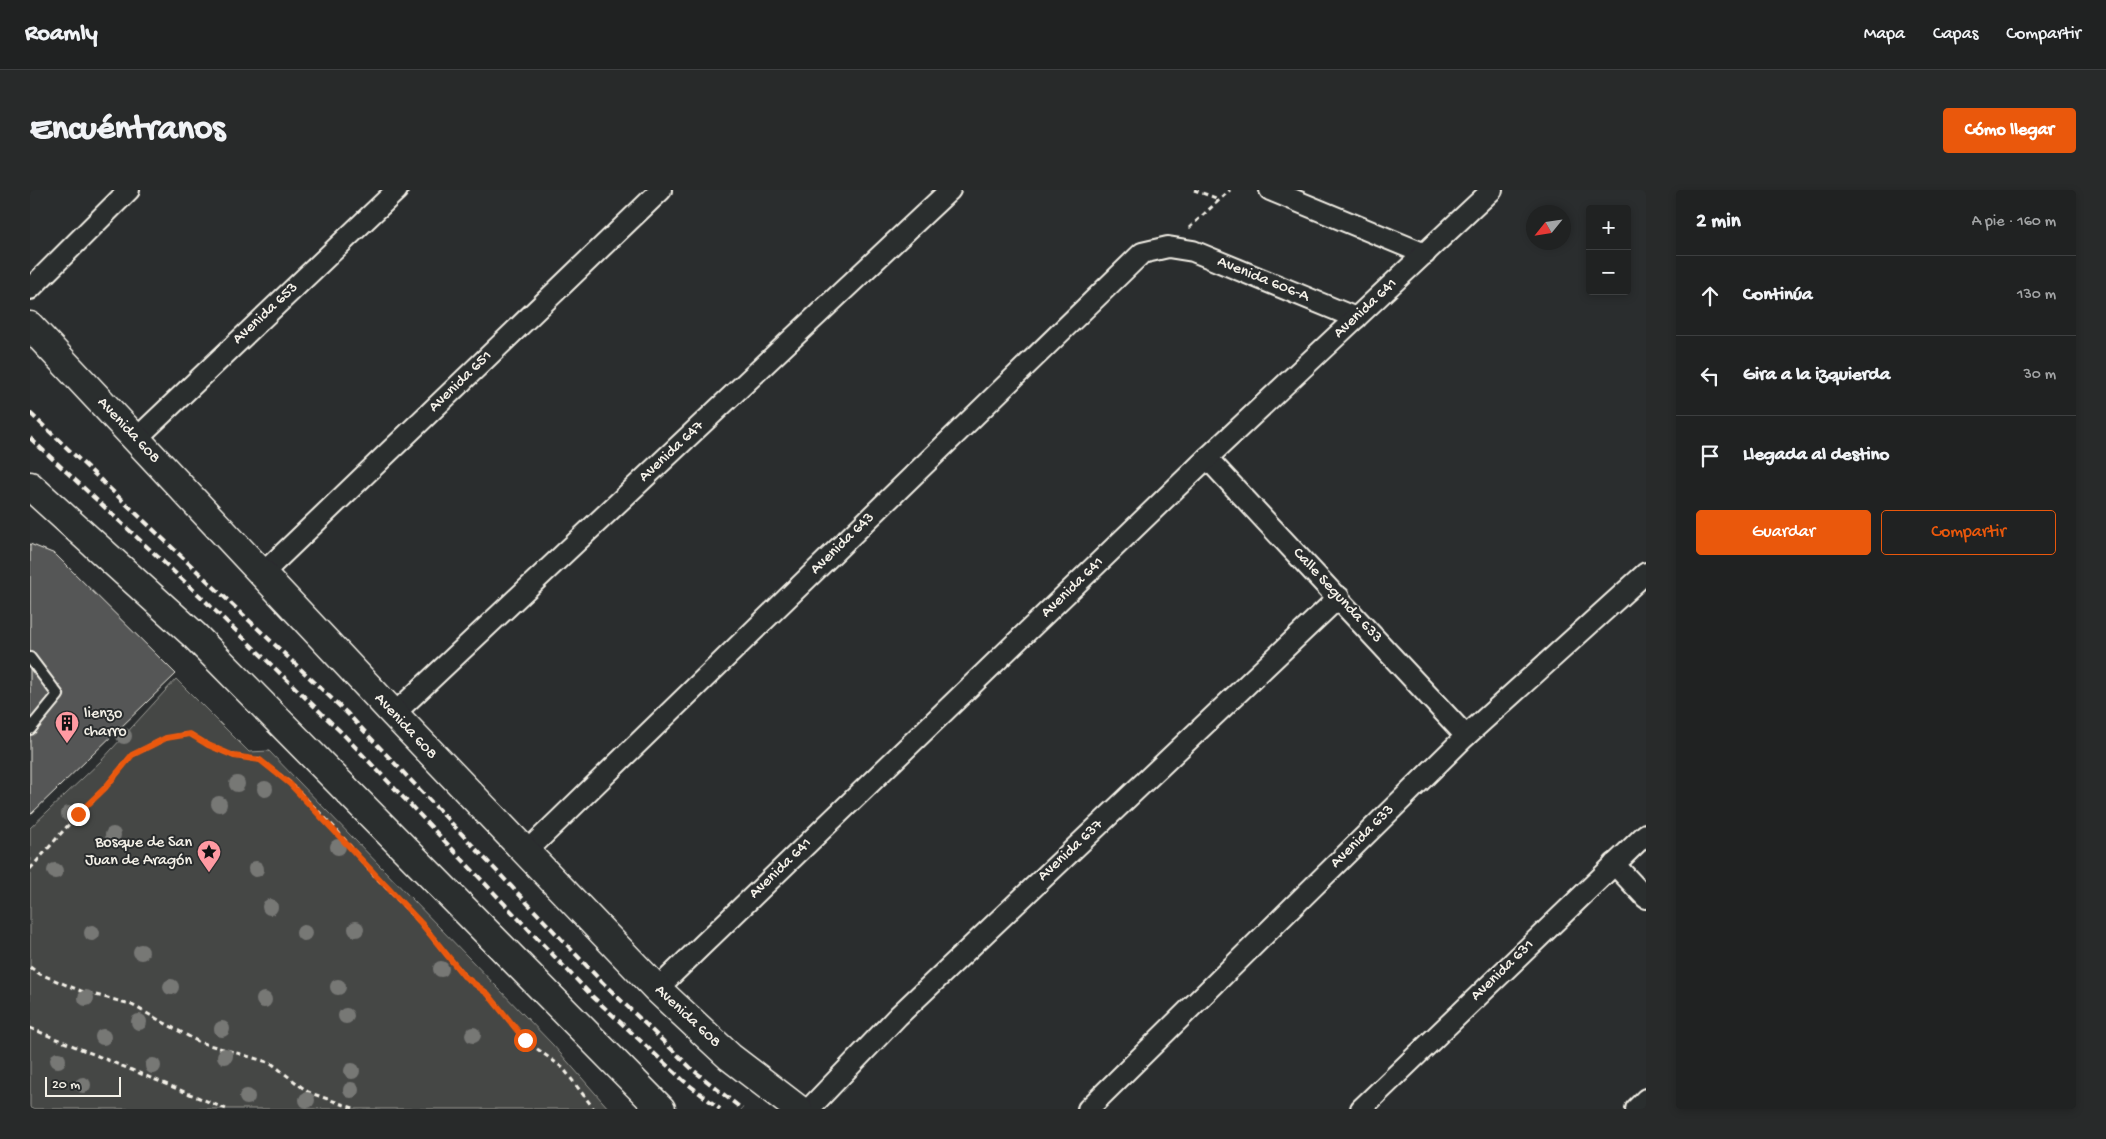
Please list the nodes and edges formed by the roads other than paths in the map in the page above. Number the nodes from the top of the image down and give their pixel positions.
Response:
1 (129, 190) edge
2 (397, 190) edge
3 (661, 190) edge
4 (950, 190) edge
5 (1270, 190) edge
6 (1492, 190) edge
7 (1168, 248) joint
8 (1425, 254) junction
9 (30, 289) edge
10 (1356, 318) junction
11 (30, 326) edge
12 (135, 440) junction
13 (1207, 458) junction
14 (30, 486) edge
15 (1646, 573) edge
16 (262, 574) junction
17 (1339, 597) junction
18 (30, 658) edge
19 (394, 714) junction
20 (30, 729) edge
21 (1466, 736) junction
22 (1646, 834) edge
23 (525, 853) junction
24 (1614, 864) junction
25 (1646, 898) edge
26 (657, 990) junction
27 (1646, 1099) edge
28 (659, 1108) edge
29 (798, 1109) edge
30 (809, 1109) edge
31 (1088, 1109) edge
32 (1361, 1109) edge
33 (1636, 1109) edge

1 - 9 street
2 - 12 street, Avenida 653
3 - 16 street, Avenida 651
4 - 19 street, Avenida 647
5 - 8 street
6 - 8 street, Avenida 641
7 - 10 street, Avenida 606-A
7 - 23 street, Avenida 643
8 - 10 street, Avenida 641
10 - 13 street, Avenida 641
11 - 12 highway, Avenida 608
12 - 16 highway, Avenida 608
13 - 17 street, Calle Segunda 633
13 - 26 street, Avenida 641
14 - 28 highway
15 - 21 street, Avenida 633
16 - 19 highway, Avenida 608
17 - 21 street, Calle Segunda 633
17 - 30 street, Avenida 637
18 - 20 lane
19 - 23 highway, Avenida 608
21 - 31 street, Avenida 633
22 - 24 street, Avenida 631
23 - 26 highway, Avenida 608
24 - 25 street
24 - 32 street, Avenida 631
26 - 29 highway, Avenida 608
27 - 33 street

